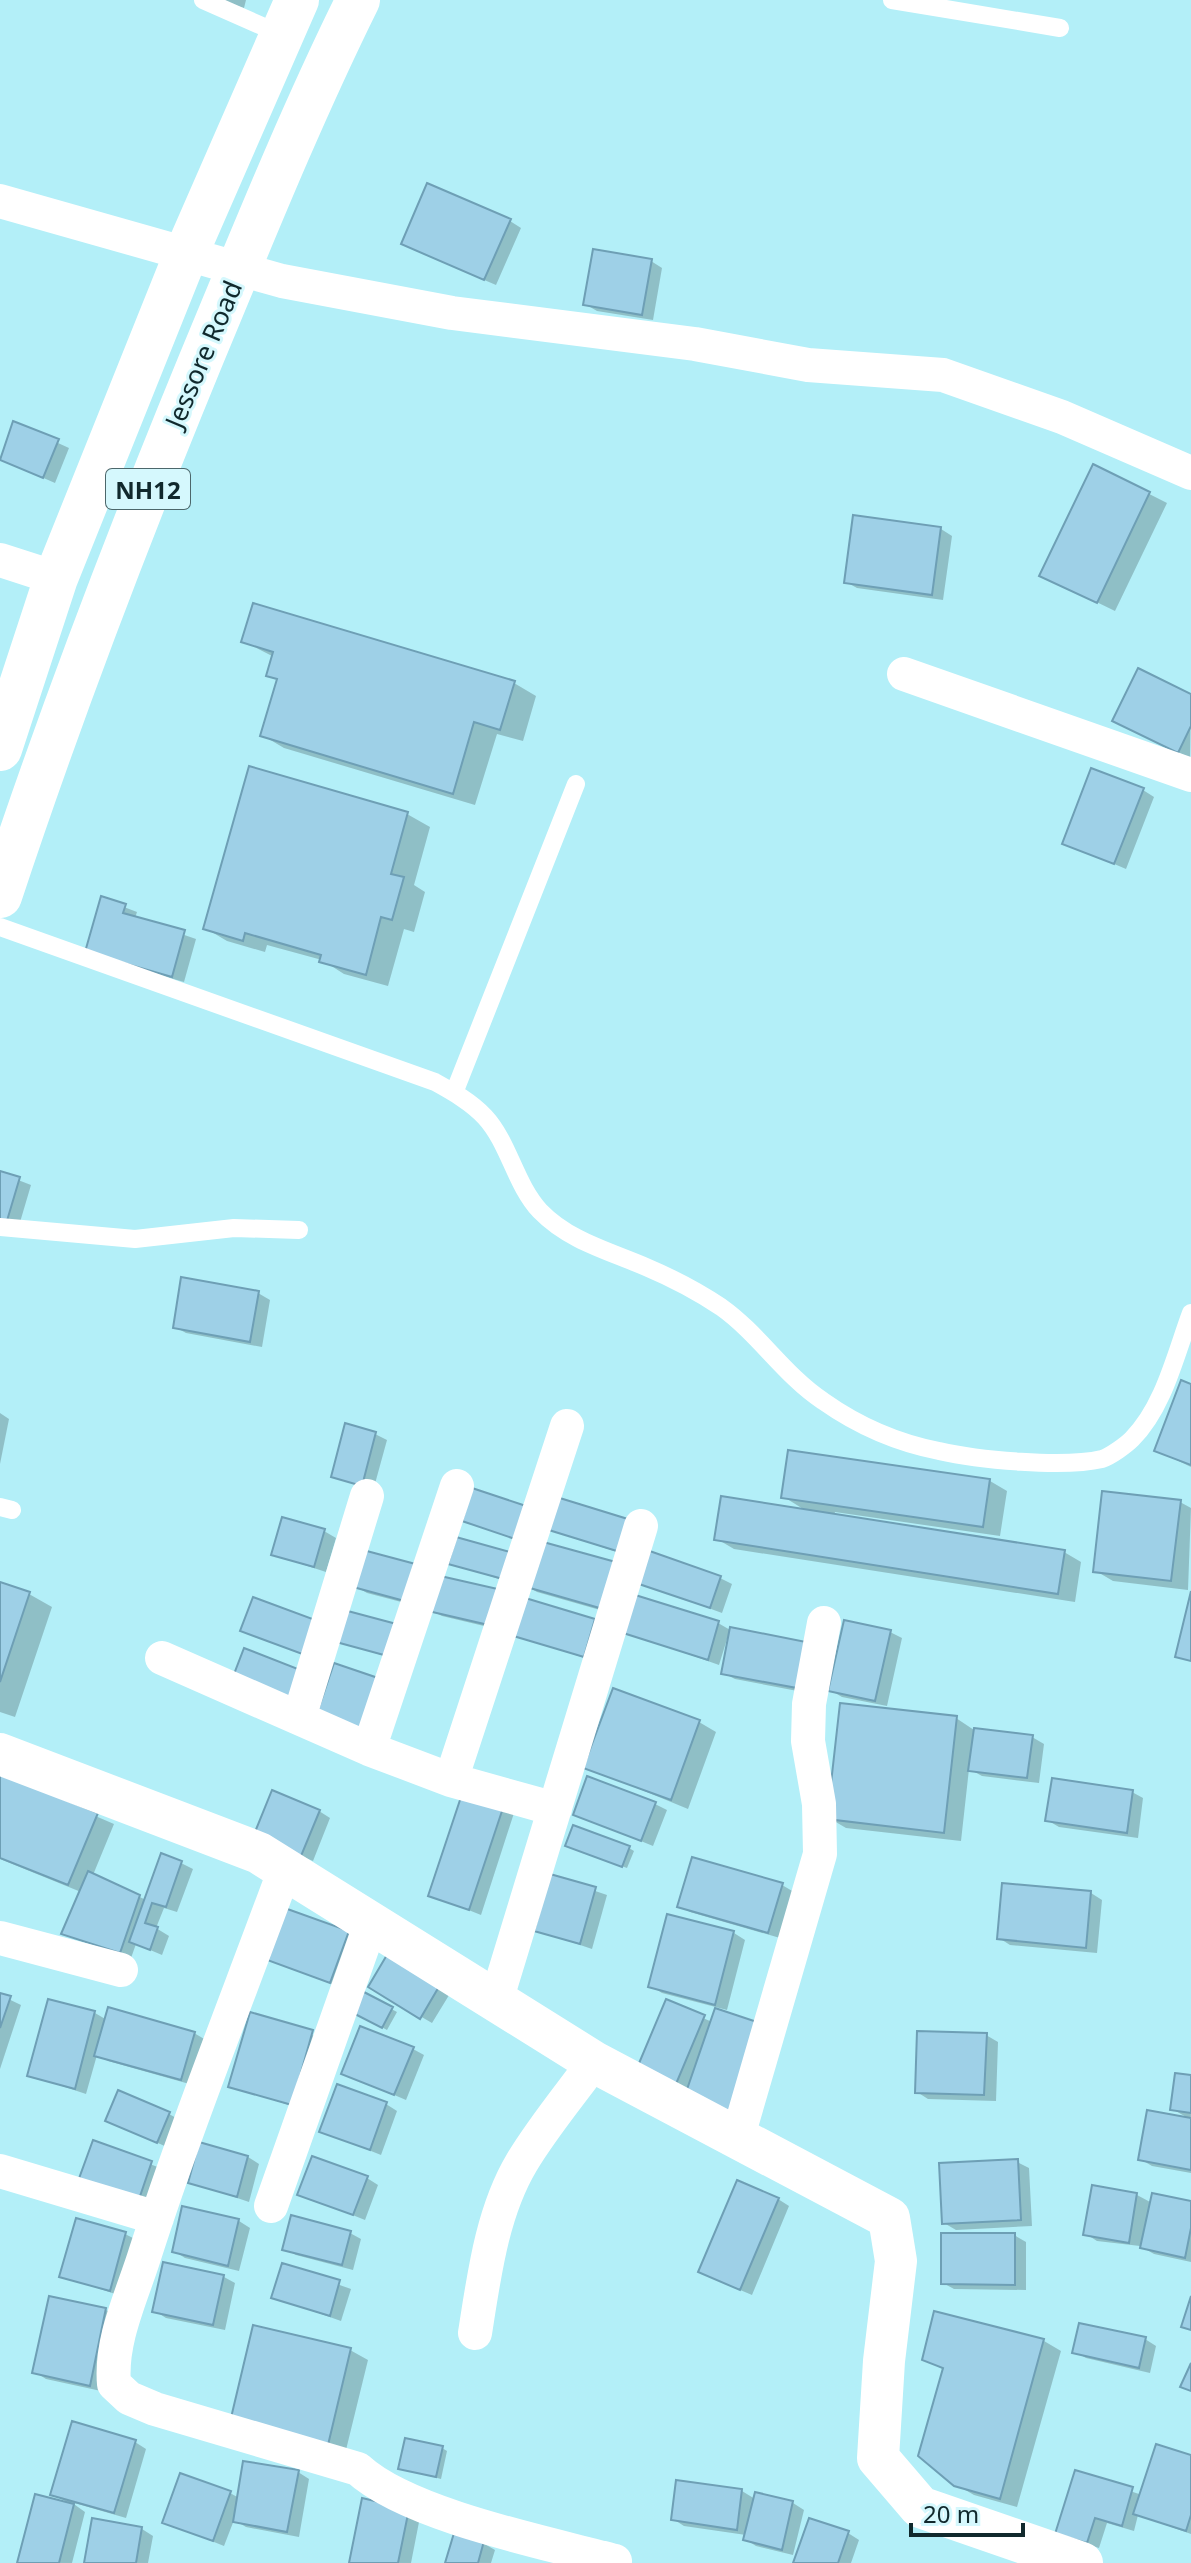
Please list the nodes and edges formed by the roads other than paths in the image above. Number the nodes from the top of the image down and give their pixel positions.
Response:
1 (203, 0) edge
2 (358, 0) edge
3 (892, 0) edge
4 (288, 17) edge
5 (1060, 28) dead end
6 (0, 201) edge
7 (186, 254) junction
8 (239, 268) junction
9 (1191, 473) edge
10 (0, 560) edge
11 (56, 578) junction
12 (904, 674) dead end
13 (0, 749) edge
14 (1191, 775) edge
15 (576, 784) dead end
16 (0, 896) edge
17 (0, 927) edge
18 (454, 1093) junction
19 (0, 1227) edge
20 (299, 1230) dead end
21 (1191, 1313) edge
22 (567, 1426) dead end
23 (457, 1486) dead end
24 (367, 1496) dead end
25 (641, 1526) dead end
26 (824, 1623) dead end
27 (162, 1658) dead end
28 (299, 1718) junction
29 (369, 1749) junction
30 (0, 1754) edge
31 (451, 1780) junction
32 (555, 1809) junction
33 (285, 1869) junction
34 (371, 1923) junction
35 (0, 1938) edge
36 (121, 1970) dead end
37 (496, 2001) junction
38 (594, 2062) junction
39 (738, 2136) junction
40 (0, 2171) edge
41 (271, 2206) dead end
42 (157, 2218) junction
43 (475, 2333) dead end
44 (615, 2561) dead end
45 (1082, 2563) edge

1 - 4 lane
2 - 8 highway, Jessore Road / NH12
3 - 5 lane
4 - 7 highway, Jessore Road / NH12
6 - 7 street
7 - 8 street
7 - 11 highway, Jessore Road / NH12
8 - 9 street
8 - 16 highway, Jessore Road / NH12
10 - 11 street
11 - 13 highway, Jessore Road / NH12
12 - 14 street
15 - 18 lane
17 - 18 lane
18 - 21 lane
19 - 20 lane
22 - 31 street
23 - 29 street
24 - 28 street
25 - 32 street
26 - 39 street
27 - 28 street
28 - 29 street
29 - 31 street
30 - 33 street
31 - 32 street
32 - 37 street
33 - 34 street
33 - 42 street
34 - 37 street
34 - 41 street
35 - 36 street
37 - 38 street
38 - 39 street
38 - 43 street
39 - 45 street
40 - 42 street
42 - 44 street

